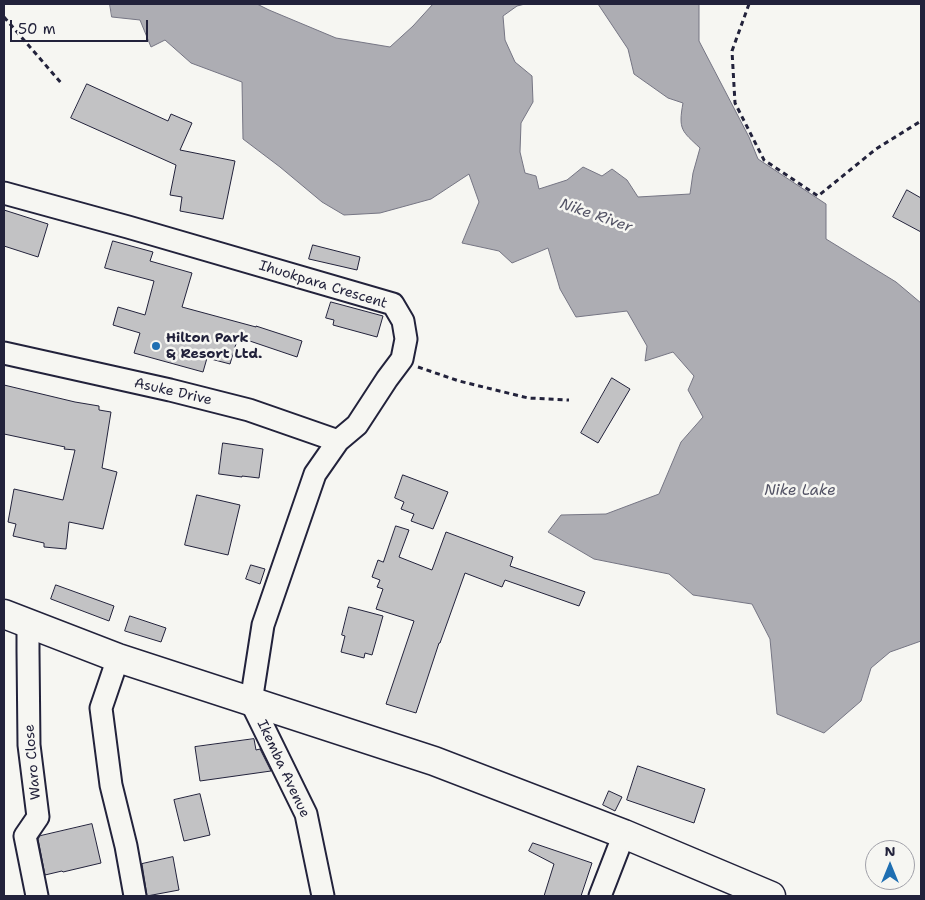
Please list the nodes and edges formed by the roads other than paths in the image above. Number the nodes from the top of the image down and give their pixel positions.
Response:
1 (4, 193) edge
2 (4, 353) edge
3 (338, 441) junction
4 (16, 619) edge
5 (118, 658) junction
6 (251, 702) junction
7 (624, 834) junction
8 (37, 896) edge
9 (135, 896) edge
10 (323, 896) edge
11 (600, 896) edge
12 (771, 896) edge

1 - 3 street, Ihuokpara Crescent
2 - 3 street, Asuke Drive
3 - 6 street, Ihuokpara Crescent
4 - 5 street
4 - 8 street, Waro Close
5 - 6 street
5 - 9 street
6 - 7 street
6 - 10 street, Ikemba Avenue
7 - 11 street
7 - 12 street

